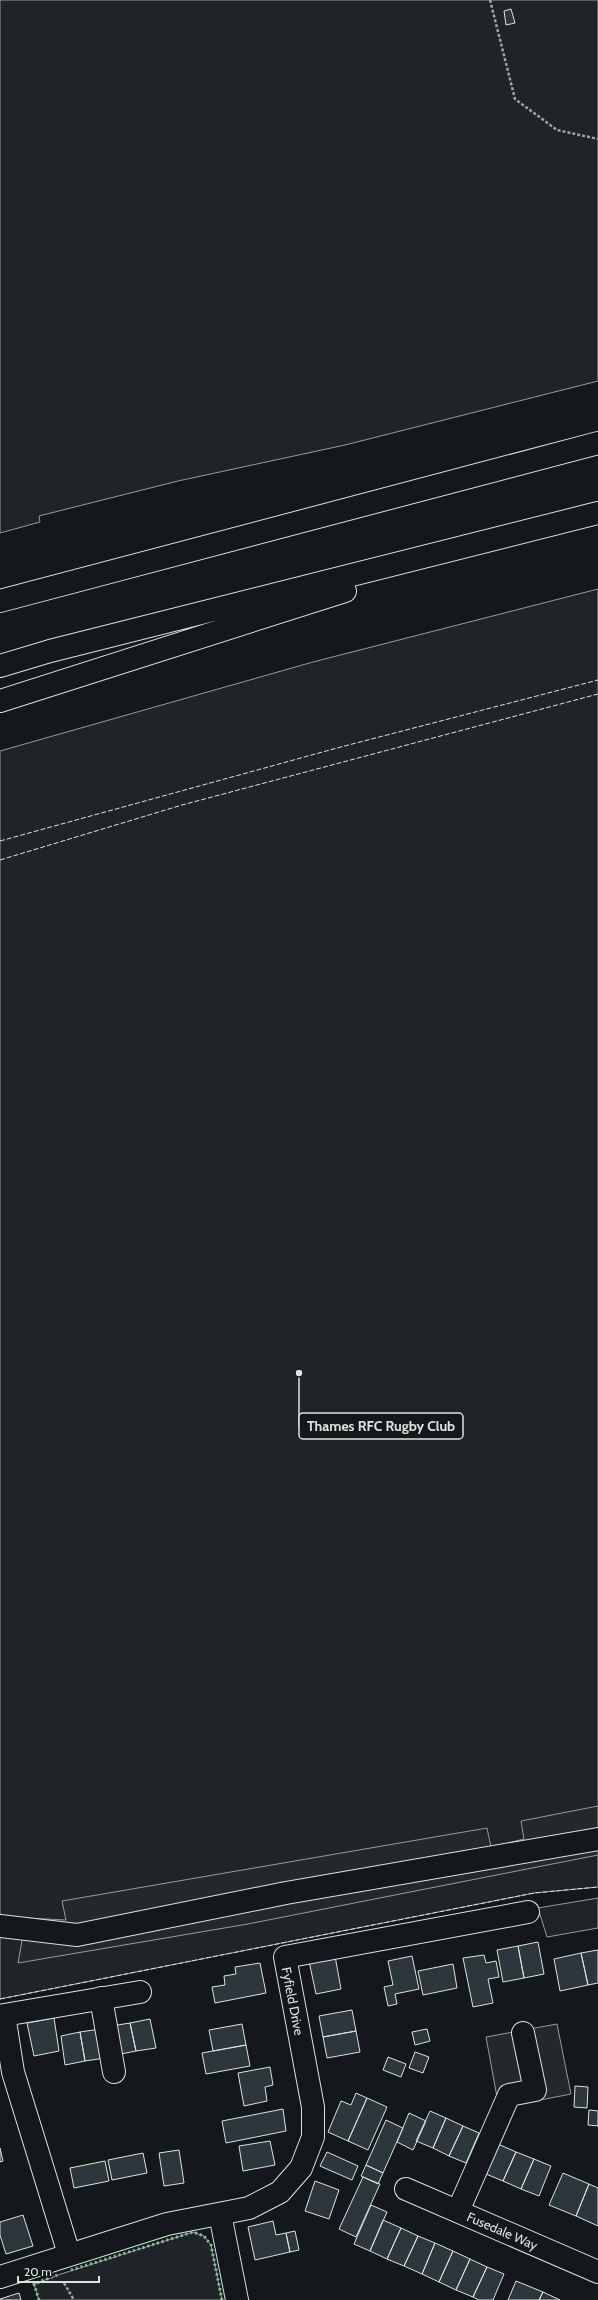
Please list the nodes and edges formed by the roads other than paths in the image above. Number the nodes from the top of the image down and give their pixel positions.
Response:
1 (598, 443) edge
2 (598, 513) edge
3 (543, 527) junction
4 (0, 601) edge
5 (0, 666) edge
6 (0, 701) edge
7 (598, 1839) edge
8 (528, 1912) dead end
9 (0, 1926) edge
10 (140, 1992) dead end
11 (101, 1998) junction
12 (523, 2033) dead end
13 (114, 2072) dead end
14 (406, 2189) dead end
15 (458, 2211) junction
16 (220, 2214) junction
17 (69, 2254) junction
18 (598, 2272) edge
19 (0, 2277) edge
20 (238, 2300) edge

1 - 4 main road
2 - 3 main road
3 - 5 main road
3 - 6 main road
7 - 9 main road
8 - 16 main road, Fyfield Drive
10 - 11 main road
11 - 13 main road
11 - 17 main road
12 - 15 main road
14 - 15 main road, Fusedale Way
15 - 18 main road, Fusedale Way
16 - 17 main road, Fyfield Drive
16 - 20 main road
17 - 19 main road, Fyfield Drive

